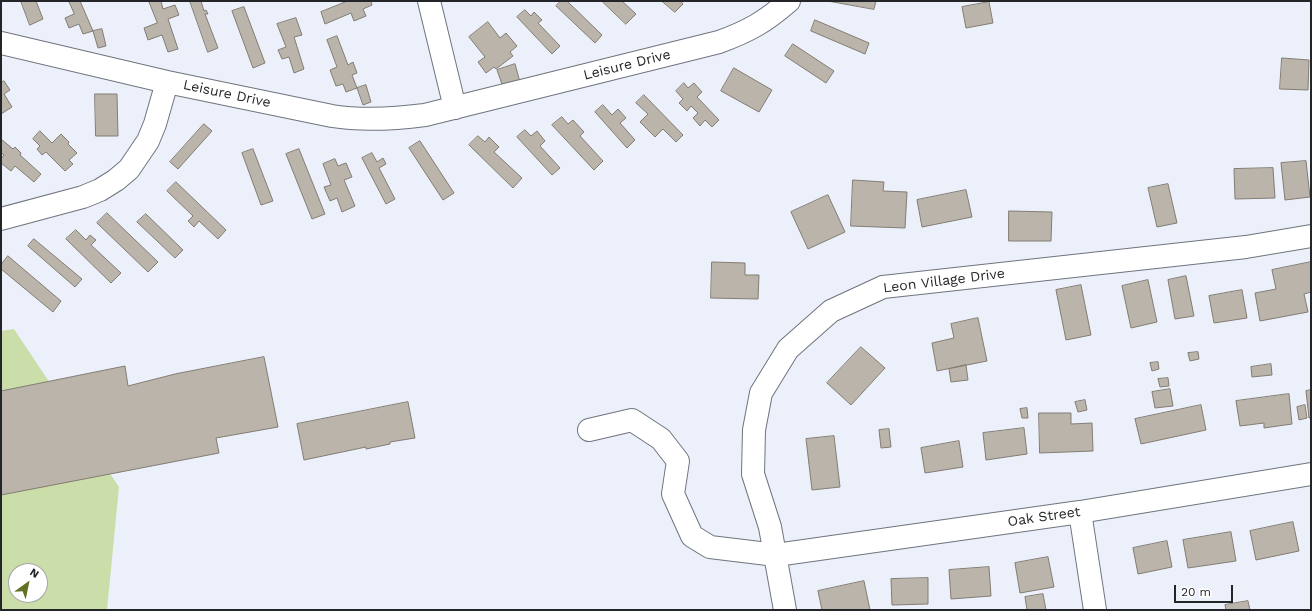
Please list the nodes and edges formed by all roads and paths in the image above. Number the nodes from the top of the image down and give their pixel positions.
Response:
1 (429, 1) edge
2 (789, 1) edge
3 (1, 43) edge
4 (167, 82) junction
5 (455, 108) junction
6 (1, 219) edge
7 (1311, 236) edge
8 (589, 430) dead end
9 (1311, 474) edge
10 (1080, 512) junction
11 (776, 554) junction
12 (785, 610) edge
13 (1095, 610) edge

1 - 5 street
2 - 5 street, Leisure Drive
3 - 4 street, Leisure Drive
4 - 5 street, Leisure Drive
4 - 6 street
7 - 11 street, Leon Village Drive
8 - 11 street, Oak Street
9 - 10 street, Oak Street
10 - 11 street, Oak Street
10 - 13 street
11 - 12 street, Leon Village Drive

